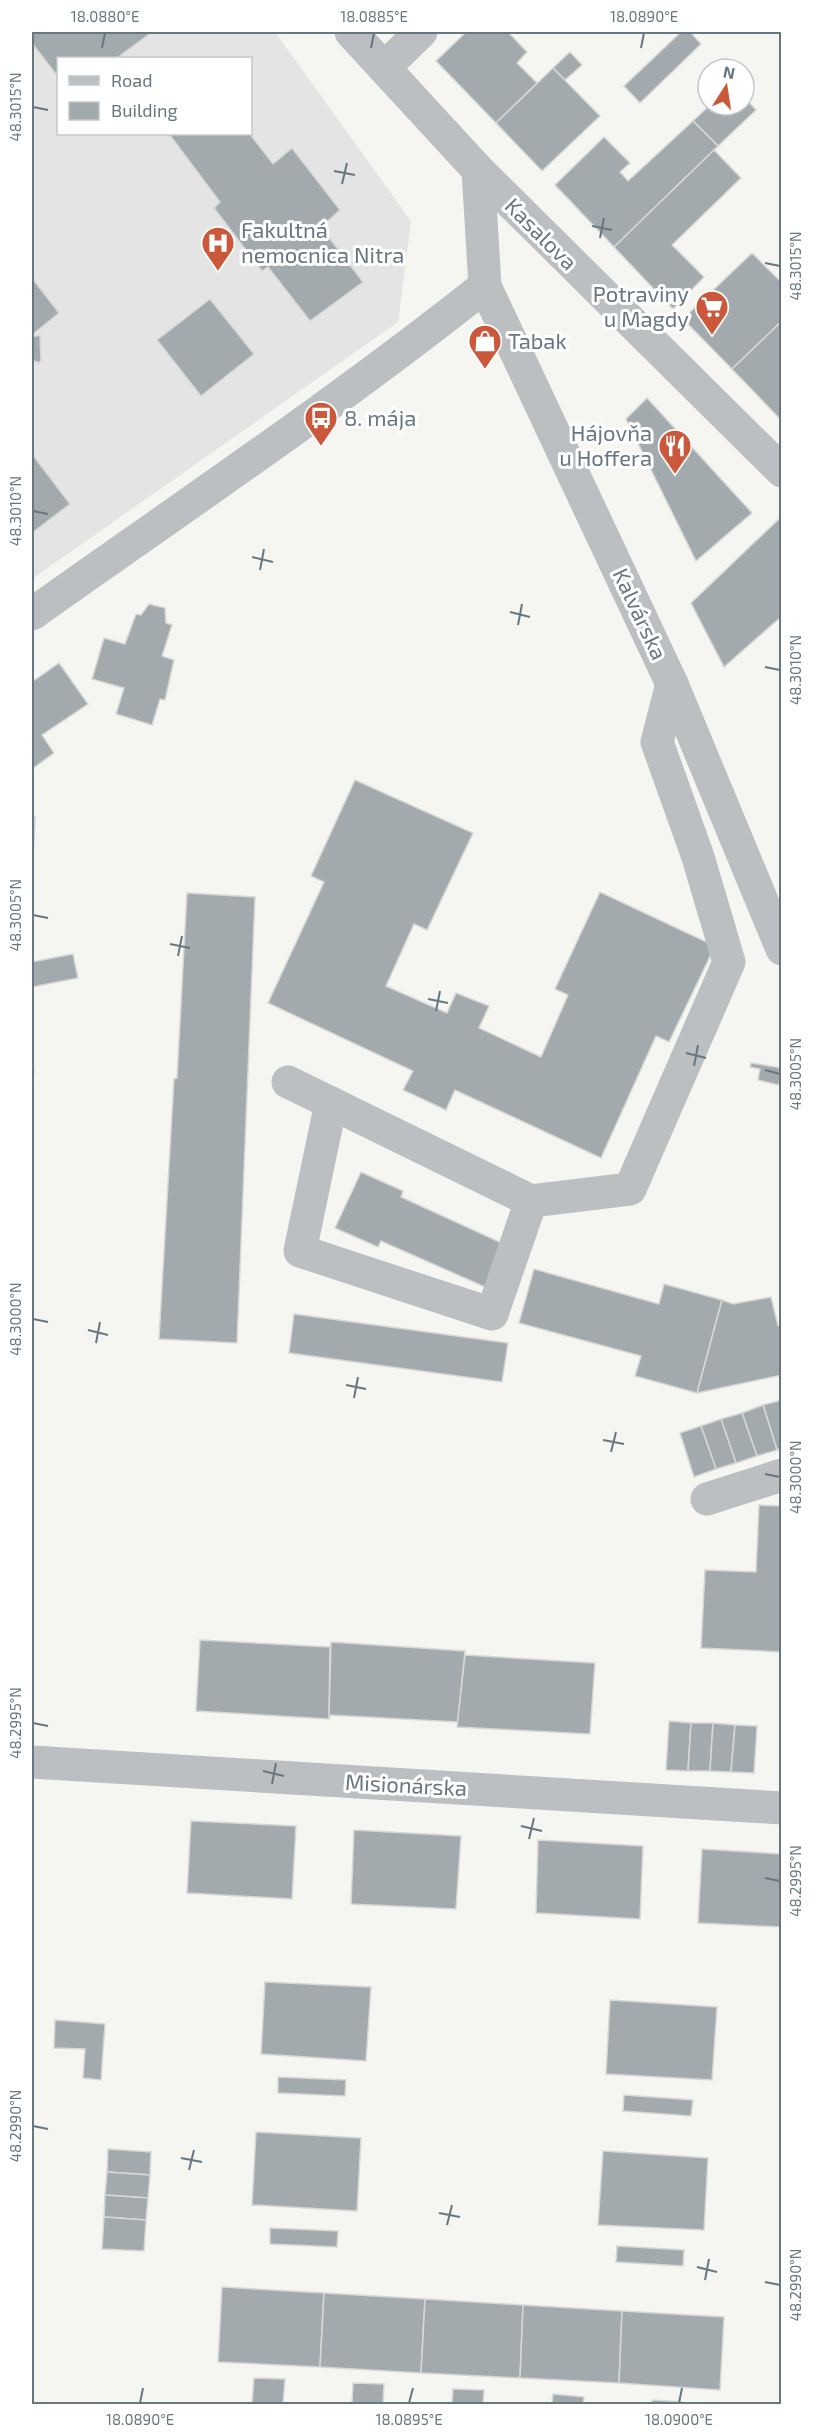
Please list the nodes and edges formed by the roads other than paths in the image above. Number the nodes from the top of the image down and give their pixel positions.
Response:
1 (351, 32) edge
2 (421, 32) edge
3 (384, 68) junction
4 (478, 170) junction
5 (485, 286) junction
6 (782, 471) edge
7 (32, 614) edge
8 (672, 684) junction
9 (782, 949) edge
10 (288, 1082) dead end
11 (331, 1103) junction
12 (531, 1201) junction
13 (782, 1475) edge
14 (707, 1499) dead end
15 (32, 1762) edge
16 (782, 1808) edge

1 - 3 street, Kasalova
2 - 3 street
3 - 4 street, Kasalova
4 - 5 street
4 - 6 street, Kasalova
5 - 7 street
5 - 8 street, Kalvárska
8 - 9 street, Kalvárska
8 - 12 street
10 - 11 street
11 - 12 street
11 - 12 street
13 - 14 street
15 - 16 street, Misionárska

